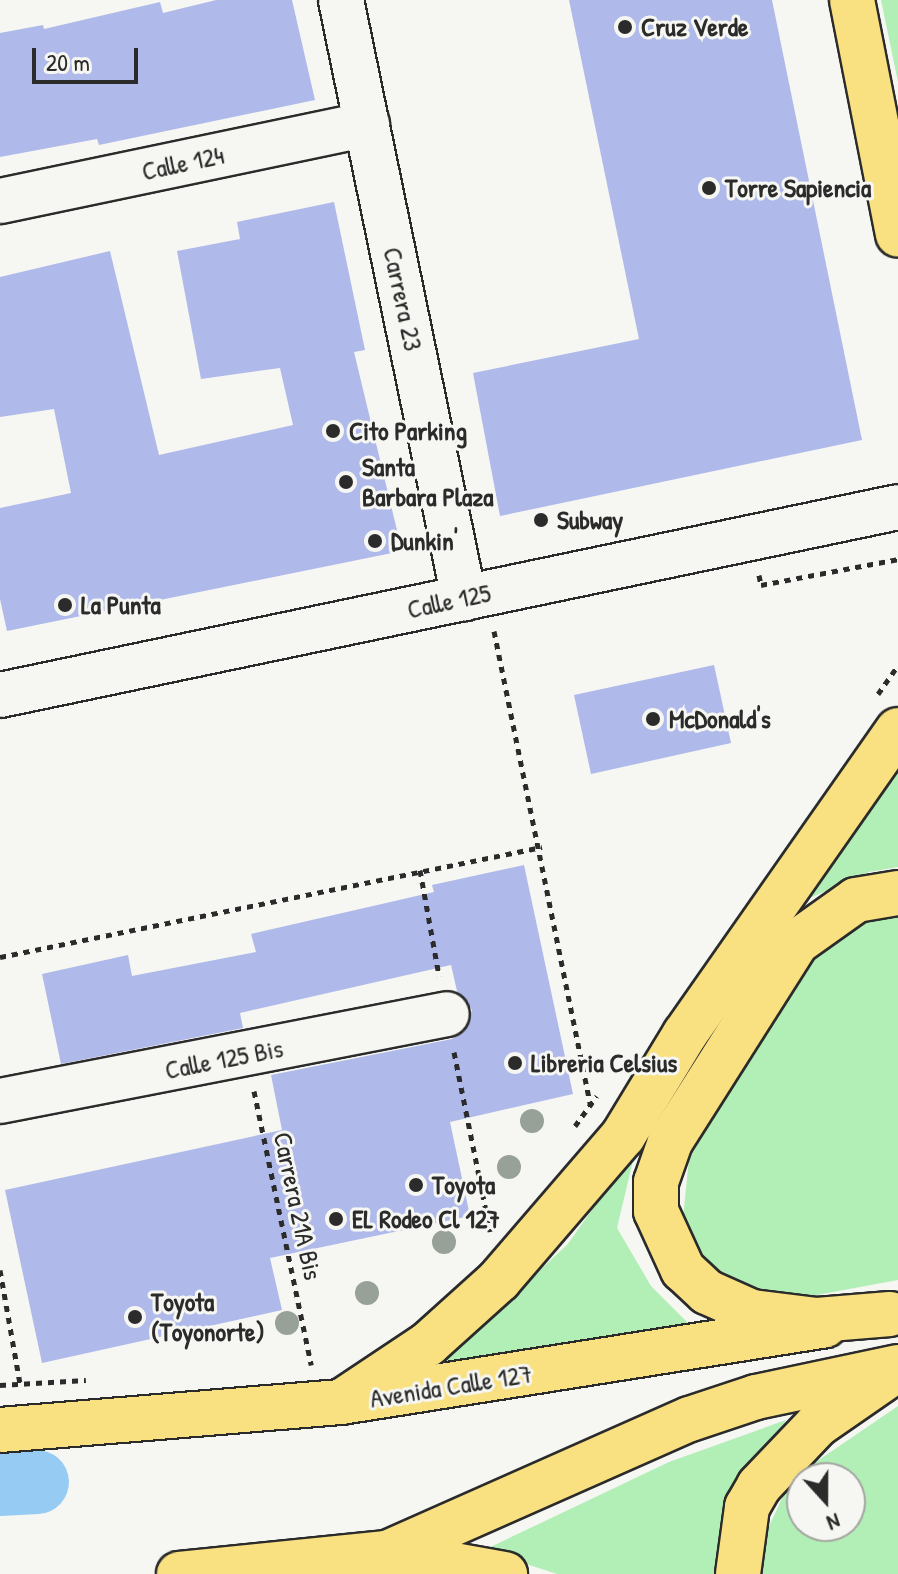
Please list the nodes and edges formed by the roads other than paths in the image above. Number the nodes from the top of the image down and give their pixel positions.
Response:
1 (341, 0) edge
2 (852, 0) edge
3 (367, 124) junction
4 (0, 201) edge
5 (898, 235) edge
6 (898, 507) edge
7 (477, 606) junction
8 (0, 695) edge
9 (884, 718) edge
10 (898, 893) edge
11 (447, 1014) road end
12 (0, 1101) edge
13 (894, 1313) edge
14 (898, 1368) edge
15 (341, 1402) junction
16 (9, 1411) edge
17 (376, 1560) edge
18 (179, 1574) edge
19 (505, 1574) edge
20 (738, 1574) edge

1 - 3 street, Carrera 23
2 - 5 main road
3 - 4 street, Calle 124
3 - 7 street, Carrera 23
6 - 7 street, Calle 125
7 - 8 street, Calle 125
9 - 15 main road
10 - 13 main road
11 - 12 street, Calle 125 Bis
13 - 15 main road, Avenida Calle 127
14 - 17 main road
14 - 20 main road
15 - 16 main road, Avenida Calle 127
17 - 18 main road
17 - 19 main road

